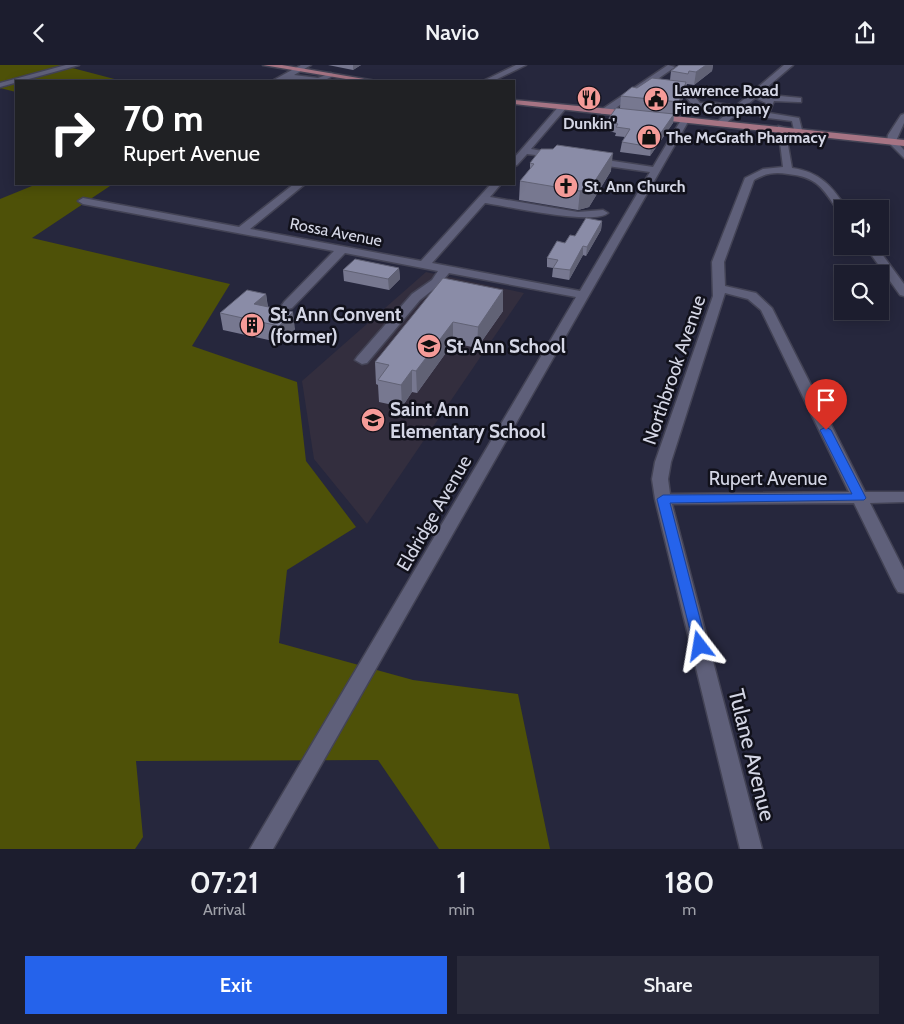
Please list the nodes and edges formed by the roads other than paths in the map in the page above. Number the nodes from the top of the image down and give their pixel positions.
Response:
1 (75, 65) edge
2 (267, 65) edge
3 (307, 65) edge
4 (522, 65) edge
5 (789, 65) edge
6 (671, 67) dead end
7 (295, 70) junction
8 (331, 75) junction
9 (285, 76) junction
10 (19, 80) edge
11 (278, 80) edge
12 (365, 80) edge
13 (489, 80) edge
14 (15, 81) edge
15 (0, 85) edge
16 (643, 85) junction
17 (754, 95) junction
18 (764, 98) junction
19 (798, 100) dead end
20 (515, 102) edge
21 (563, 107) junction
22 (737, 109) junction
23 (604, 112) junction
24 (904, 117) edge
25 (685, 120) junction
26 (722, 123) junction
27 (782, 128) junction
28 (798, 130) junction
29 (891, 141) junction
30 (904, 143) edge
31 (524, 151) junction
32 (904, 155) edge
33 (515, 162) edge
34 (656, 170) junction
35 (788, 171) junction
36 (299, 185) edge
37 (495, 185) edge
38 (482, 199) junction
39 (835, 200) edge
40 (83, 201) dead end
41 (603, 213) dead end
42 (241, 231) junction
43 (342, 250) junction
44 (877, 255) edge
45 (424, 265) junction
46 (446, 269) junction
47 (506, 281) junction
48 (436, 282) junction
49 (719, 288) junction
50 (449, 289) edge
51 (494, 290) edge
52 (904, 292) edge
53 (584, 295) junction
54 (288, 305) dead end
55 (362, 361) dead end
56 (904, 497) edge
57 (860, 498) junction
58 (663, 499) junction
59 (904, 587) edge
60 (261, 849) edge
61 (751, 849) edge

1 - 10 street
2 - 7 main road
3 - 7 street
4 - 13 street
5 - 17 street
6 - 16 street
7 - 8 main road
7 - 9 street
8 - 9 street
8 - 12 main road
9 - 11 street
14 - 15 street
16 - 22 street
16 - 23 street
17 - 18 street
17 - 22 street
18 - 19 street
18 - 28 street
20 - 21 main road
21 - 23 main road
21 - 31 street
22 - 26 street
23 - 25 main road
24 - 29 street
25 - 26 main road
25 - 34 street, Eldridge Avenue
26 - 27 main road
27 - 28 main road
27 - 35 street
28 - 29 main road
29 - 30 main road
29 - 32 street
31 - 33 street
31 - 34 street
34 - 53 street, Eldridge Avenue
35 - 39 street, Northbrook Avenue
35 - 49 street, Northbrook Avenue
36 - 42 street
37 - 38 street
38 - 41 street
38 - 45 street
40 - 42 street, Rossa Avenue
42 - 43 street, Rossa Avenue
43 - 45 street, Rossa Avenue
43 - 54 street
44 - 52 street
45 - 46 street, Rossa Avenue
46 - 47 street, Rossa Avenue
46 - 48 street
47 - 51 street
47 - 53 street, Rossa Avenue
48 - 50 street
48 - 55 street
49 - 57 street
49 - 58 street, Northbrook Avenue
53 - 60 street, Eldridge Avenue
56 - 57 street, Rupert Avenue
57 - 58 street, Rupert Avenue
57 - 59 street
58 - 61 street, Tulane Avenue

